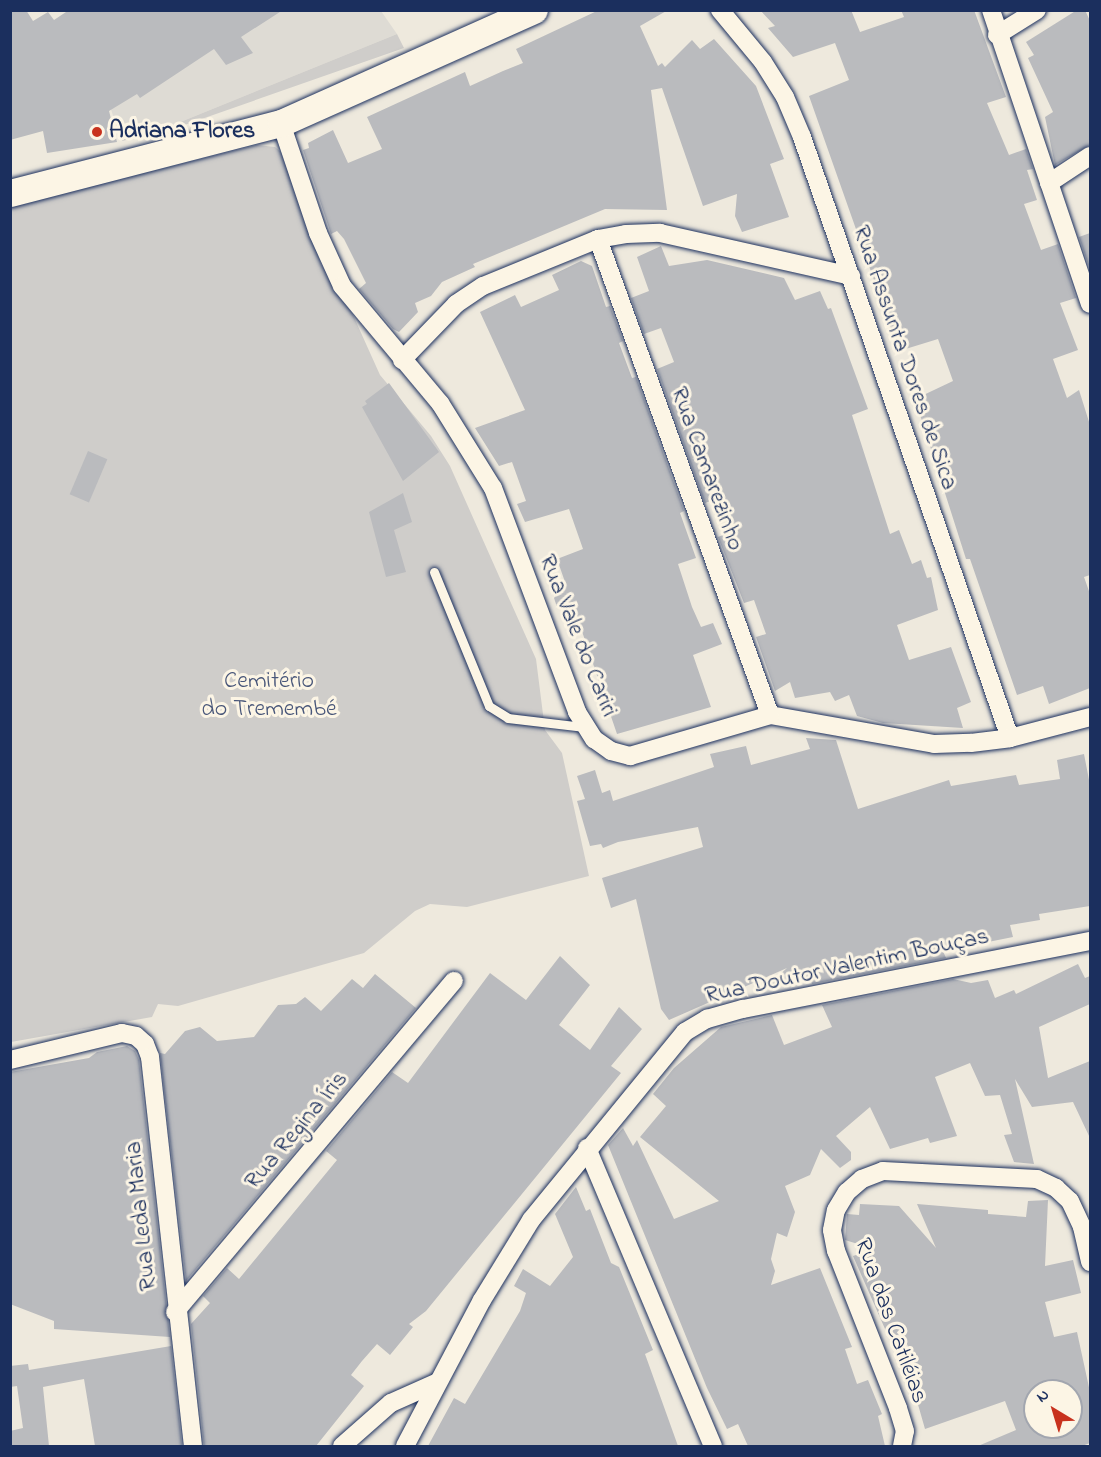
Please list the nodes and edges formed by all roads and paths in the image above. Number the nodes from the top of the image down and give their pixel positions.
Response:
1 (720, 10) edge
2 (991, 10) edge
3 (1037, 10) edge
4 (522, 13) edge
5 (997, 35) junction
6 (281, 123) junction
7 (1090, 156) edge
8 (1049, 183) junction
9 (16, 188) edge
10 (598, 239) junction
11 (851, 276) junction
12 (1090, 304) edge
13 (402, 360) junction
14 (434, 572) dead end
15 (770, 715) junction
16 (1090, 717) edge
17 (584, 728) junction
18 (1010, 738) junction
19 (1090, 941) edge
20 (454, 981) dead end
21 (10, 1060) edge
22 (587, 1148) junction
23 (1090, 1262) edge
24 (175, 1312) junction
25 (438, 1382) junction
26 (193, 1446) edge
27 (342, 1446) edge
28 (405, 1446) edge
29 (713, 1446) edge
30 (902, 1446) edge

1 - 11 street, Rua Assunta Dores de Sica
2 - 5 street
3 - 5 street
4 - 6 main road
5 - 8 street
6 - 9 main road
6 - 13 street, Rua Vale do Cariri
7 - 8 street
8 - 12 street
10 - 11 street
10 - 13 street
10 - 15 street, Rua Camarezinho
11 - 18 street, Rua Assunta Dores de Sica
13 - 17 street, Rua Vale do Cariri
14 - 17 lane
15 - 17 street, Rua Vale do Cariri
15 - 18 street, Rua Vale do Cariri
16 - 18 street, Rua Vale do Cariri
19 - 22 street, Rua Doutor Valentim Bouças
20 - 24 street, Rua Regina Íris
21 - 24 street, Rua Leda Maria
22 - 25 street, Rua Doutor Valentim Bouças
22 - 29 street
23 - 30 street, Rua das Catiléias
24 - 26 street, Rua Leda Maria
25 - 27 street
25 - 28 street, Rua Doutor Valentim Bouças

